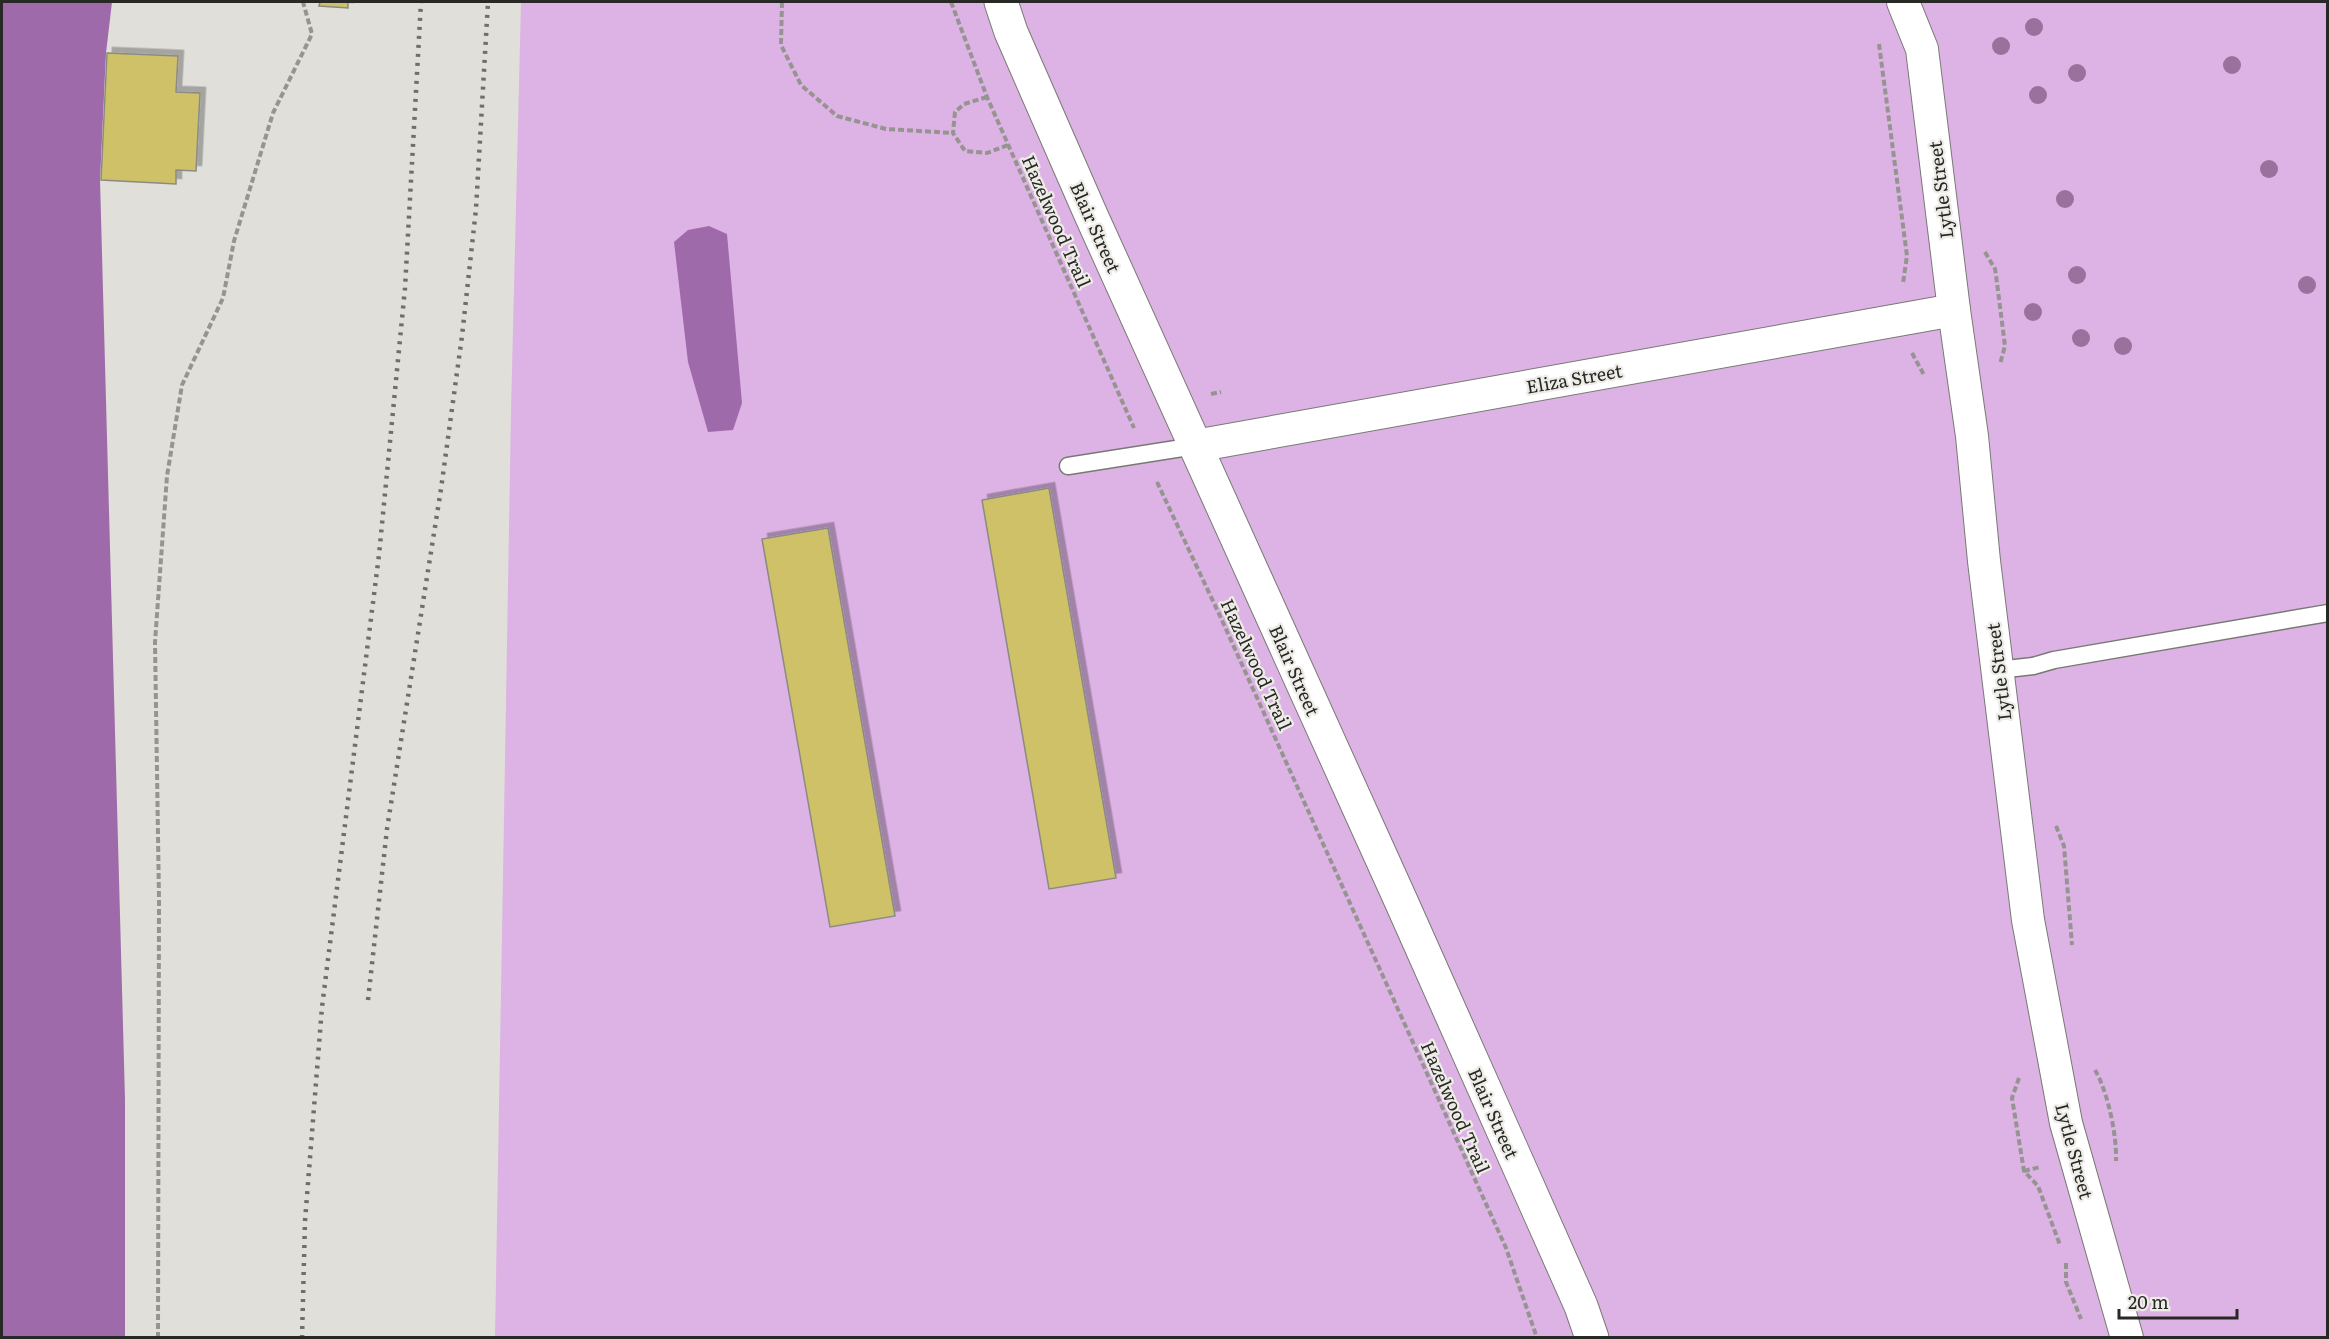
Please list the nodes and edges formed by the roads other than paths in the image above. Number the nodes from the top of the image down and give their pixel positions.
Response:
1 (1001, 2) edge
2 (1903, 2) edge
3 (1954, 310) junction
4 (1195, 446) junction
5 (1068, 466) dead end
6 (2328, 613) edge
7 (1998, 670) junction
8 (1592, 1338) edge
9 (2127, 1338) edge

1 - 4 street, Blair Street
2 - 3 street, Lytle Street
3 - 4 street, Eliza Street
3 - 7 street, Lytle Street
4 - 5 lane
4 - 8 street, Blair Street
6 - 7 lane
7 - 9 street, Lytle Street

